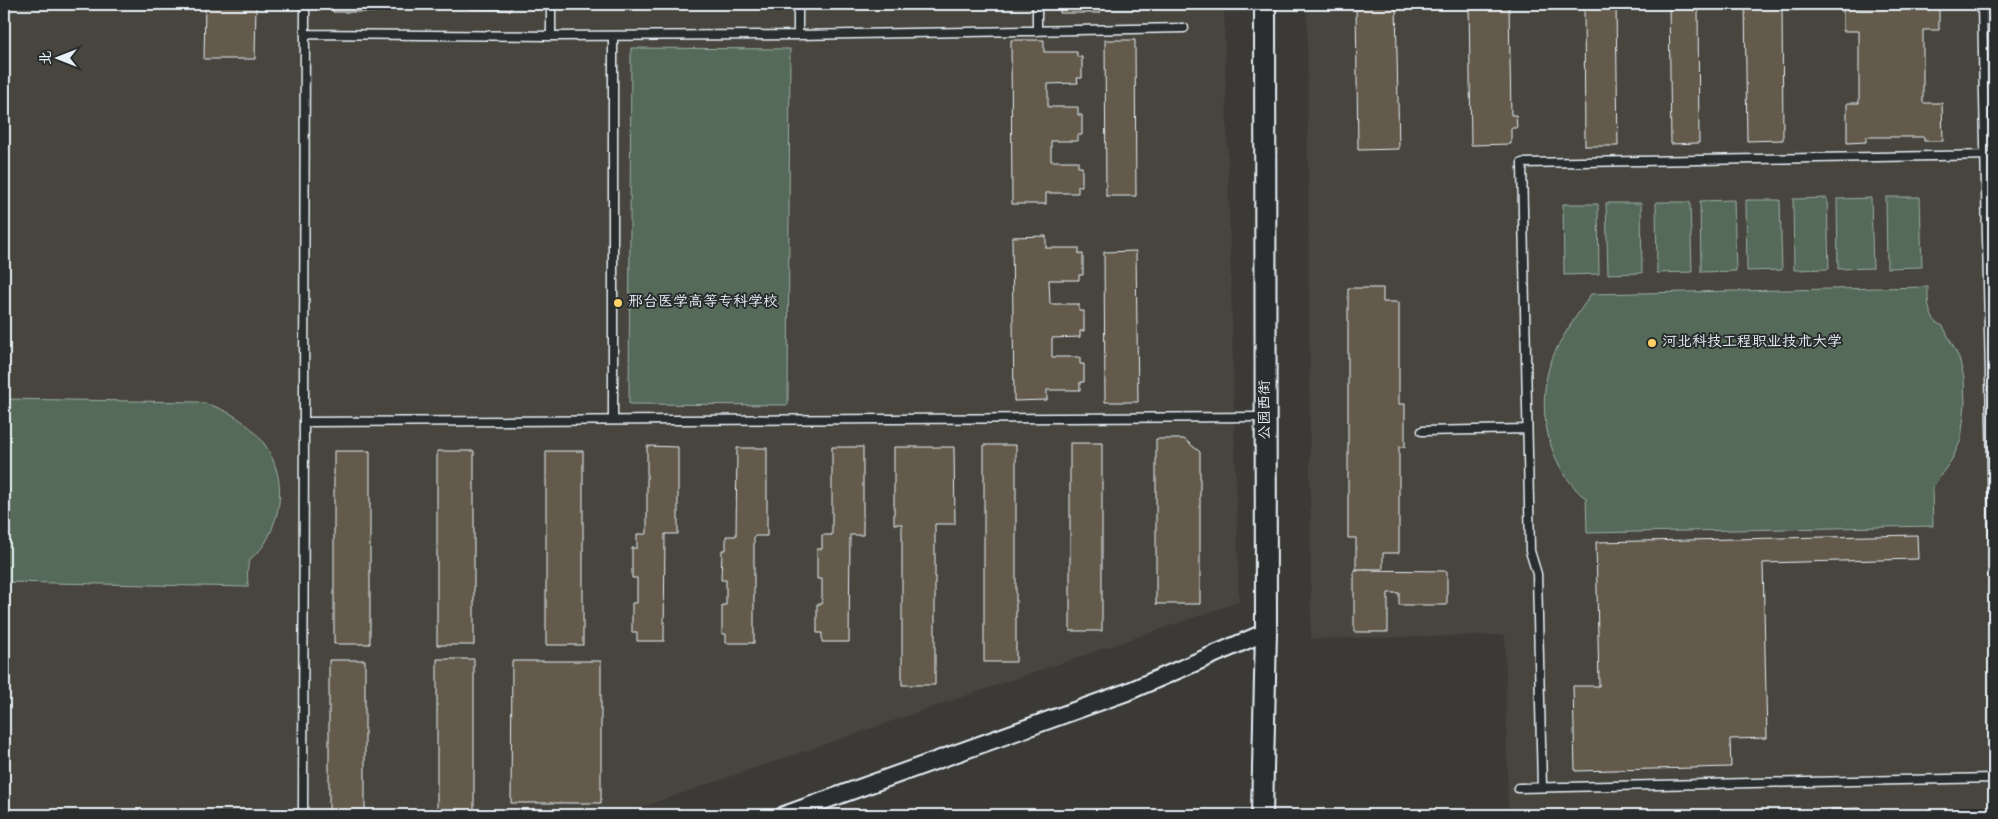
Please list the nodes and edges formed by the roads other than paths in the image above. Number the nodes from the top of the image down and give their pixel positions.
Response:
1 (305, 4) edge
2 (551, 4) edge
3 (798, 4) edge
4 (1037, 4) edge
5 (1265, 4) edge
6 (1982, 4) edge
7 (1184, 28) dead end
8 (1037, 31) junction
9 (305, 34) junction
10 (551, 36) junction
11 (613, 36) junction
12 (798, 36) junction
13 (1985, 155) junction
14 (1994, 155) edge
15 (1266, 417) junction
16 (613, 420) junction
17 (304, 422) junction
18 (1527, 429) junction
19 (1422, 431) dead end
20 (1994, 561) edge
21 (1266, 632) junction
22 (1994, 778) edge
23 (1542, 787) junction
24 (1518, 788) dead end
25 (303, 815) edge
26 (784, 815) edge
27 (1262, 815) edge

1 - 9 lane
2 - 10 lane
3 - 12 lane
4 - 8 lane
5 - 15 street, 公园西街
6 - 13 lane
7 - 8 lane
8 - 12 lane
9 - 10 lane
9 - 17 lane
10 - 11 lane
11 - 12 lane
11 - 16 lane
13 - 14 lane
13 - 18 lane
13 - 20 lane
15 - 16 lane
15 - 21 street, 公园西街
16 - 17 lane
17 - 25 lane
18 - 19 lane
18 - 23 lane
21 - 26 street
21 - 27 street, 公园西街
22 - 23 lane
23 - 24 lane

